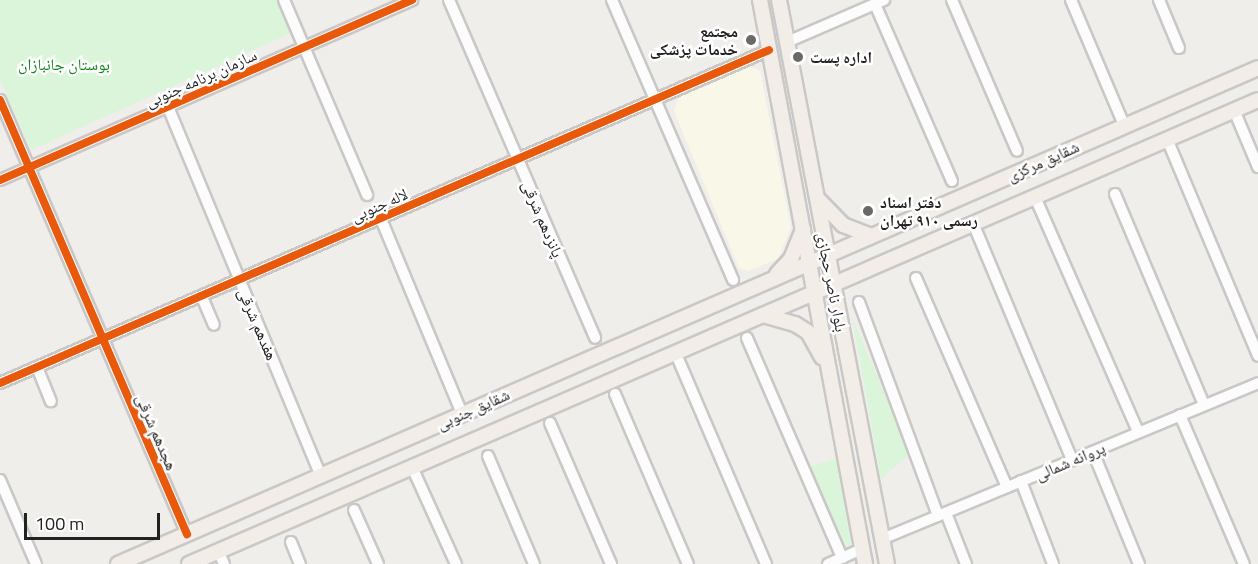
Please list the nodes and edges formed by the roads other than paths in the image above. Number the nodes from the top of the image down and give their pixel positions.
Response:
1 (284, 0) edge
2 (412, 0) edge
3 (439, 0) edge
4 (449, 0) edge
5 (612, 0) edge
6 (760, 0) edge
7 (779, 0) edge
8 (952, 0) edge
9 (1071, 0) edge
10 (1159, 0) edge
11 (873, 3) edge
12 (787, 42) junction
13 (305, 47) junction
14 (1179, 48) dead end
15 (769, 50) junction
16 (1258, 68) edge
17 (0, 100) edge
18 (655, 100) junction
19 (1258, 100) edge
20 (168, 107) junction
21 (1234, 110) junction
22 (1124, 125) junction
23 (1167, 139) junction
24 (1017, 151) dead end
25 (518, 159) junction
26 (1258, 167) edge
27 (29, 168) junction
28 (0, 180) edge
29 (952, 181) dead end
30 (1115, 194) dead end
31 (367, 195) dead end
32 (1035, 196) junction
33 (816, 197) junction
34 (381, 219) junction
35 (973, 224) junction
36 (803, 227) junction
37 (871, 236) junction
38 (827, 255) junction
39 (810, 262) junction
40 (916, 278) dead end
41 (240, 280) junction
42 (733, 280) dead end
43 (769, 280) junction
44 (832, 285) junction
45 (815, 292) junction
46 (202, 297) junction
47 (858, 302) dead end
48 (763, 315) junction
49 (214, 326) dead end
50 (595, 338) dead end
51 (747, 338) dead end
52 (103, 340) junction
53 (1258, 356) edge
54 (679, 361) dead end
55 (37, 367) junction
56 (827, 367) junction
57 (0, 383) edge
58 (1258, 383) edge
59 (615, 394) dead end
60 (51, 401) dead end
61 (1204, 405) junction
62 (462, 414) junction
63 (1180, 415) junction
64 (550, 423) dead end
65 (1138, 432) junction
66 (1093, 452) junction
67 (488, 456) dead end
68 (1072, 460) junction
69 (412, 467) junction
70 (321, 476) junction
71 (0, 480) edge
72 (1021, 482) junction
73 (1007, 487) junction
74 (354, 510) dead end
75 (942, 514) junction
76 (187, 534) junction
77 (882, 539) junction
78 (291, 542) dead end
79 (862, 549) junction
80 (221, 558) edge
81 (842, 558) junction
82 (36, 564) edge
83 (118, 564) edge
84 (189, 564) edge
85 (300, 564) edge
86 (378, 564) edge
87 (456, 564) edge
88 (534, 564) edge
89 (611, 564) edge
90 (688, 564) edge
91 (766, 564) edge
92 (828, 564) edge
93 (865, 564) edge
94 (887, 564) edge
95 (966, 564) edge
96 (1053, 564) edge
97 (1139, 564) edge
98 (1244, 564) edge

1 - 13 street
2 - 13 street, سازمان برنامه جنوبی
3 - 4 street
4 - 25 street, پانزدهم شرقی
5 - 18 street
6 - 15 main road, بلوار ناصر حجازی
7 - 12 main road, بلوار ناصر حجازی
8 - 24 street
9 - 22 street
10 - 14 street
11 - 12 street
11 - 29 street
12 - 33 main road, بلوار ناصر حجازی
13 - 20 street, سازمان برنامه جنوبی
13 - 31 street
15 - 18 street, لاله جنوبی
15 - 36 main road, بلوار ناصر حجازی
16 - 22 main road, شقایق مرکزی
17 - 27 street, هجدهم شرقی
18 - 25 street, لاله جنوبی
18 - 42 street
19 - 21 main road, شقایق مرکزی
20 - 27 street, سازمان برنامه جنوبی
20 - 41 street, هفدهم شرقی
21 - 23 main road, شقایق مرکزی
21 - 26 street
22 - 37 main road, شقایق مرکزی
23 - 32 main road, شقایق مرکزی
23 - 53 street
25 - 34 street, لاله جنوبی
25 - 50 street, پانزدهم شرقی
27 - 28 street, سازمان برنامه جنوبی
27 - 52 street, هجدهم شرقی
30 - 61 street
32 - 35 main road, شقایق مرکزی
32 - 65 street
33 - 37 main road
33 - 38 main road, بلوار ناصر حجازی
34 - 41 street, لاله جنوبی
34 - 62 street
35 - 44 main road, شقایق مرکزی
35 - 68 street
36 - 39 main road, بلوار ناصر حجازی
36 - 43 main road
37 - 38 main road, شقایق مرکزی
38 - 39 main road, شقایق جنوبی
38 - 44 main road, بلوار ناصر حجازی
39 - 43 main road, شقایق جنوبی
39 - 45 main road, بلوار ناصر حجازی
40 - 73 street
41 - 46 street, لاله جنوبی
41 - 70 street, هفدهم شرقی
43 - 62 main road, شقایق جنوبی
44 - 45 main road, شقایق جنوبی
44 - 77 main road, بلوار ناصر حجازی
45 - 48 main road, شقایق جنوبی
45 - 56 main road, بلوار ناصر حجازی
46 - 49 street
46 - 52 street, لاله جنوبی
47 - 75 street
48 - 56 main road
48 - 69 main road, شقایق جنوبی
51 - 81 street
52 - 55 street, لاله جنوبی
52 - 76 street, هجدهم شرقی
54 - 91 street
55 - 57 street, لاله جنوبی
55 - 60 street
56 - 79 main road, بلوار ناصر حجازی
58 - 61 street, پروانه شمالی
59 - 90 street
61 - 63 street, پروانه شمالی
62 - 70 main road, شقایق جنوبی
63 - 65 street, پروانه شمالی
63 - 98 street
64 - 89 street
65 - 66 street, پروانه شمالی
66 - 68 street, پروانه شمالی
66 - 97 street
67 - 88 street
68 - 72 street, پروانه شمالی
69 - 80 main road, شقایق جنوبی
69 - 87 street
70 - 76 main road, شقایق جنوبی
71 - 82 street
72 - 73 street, پروانه شمالی
72 - 96 street
73 - 75 street, پروانه شمالی
74 - 86 street
75 - 77 street, پروانه شمالی
75 - 95 street
76 - 83 main road, شقایق جنوبی
77 - 94 main road, بلوار ناصر حجازی
78 - 85 street
79 - 81 street
79 - 93 main road, بلوار ناصر حجازی
80 - 84 main road, شقایق جنوبی
81 - 92 street

